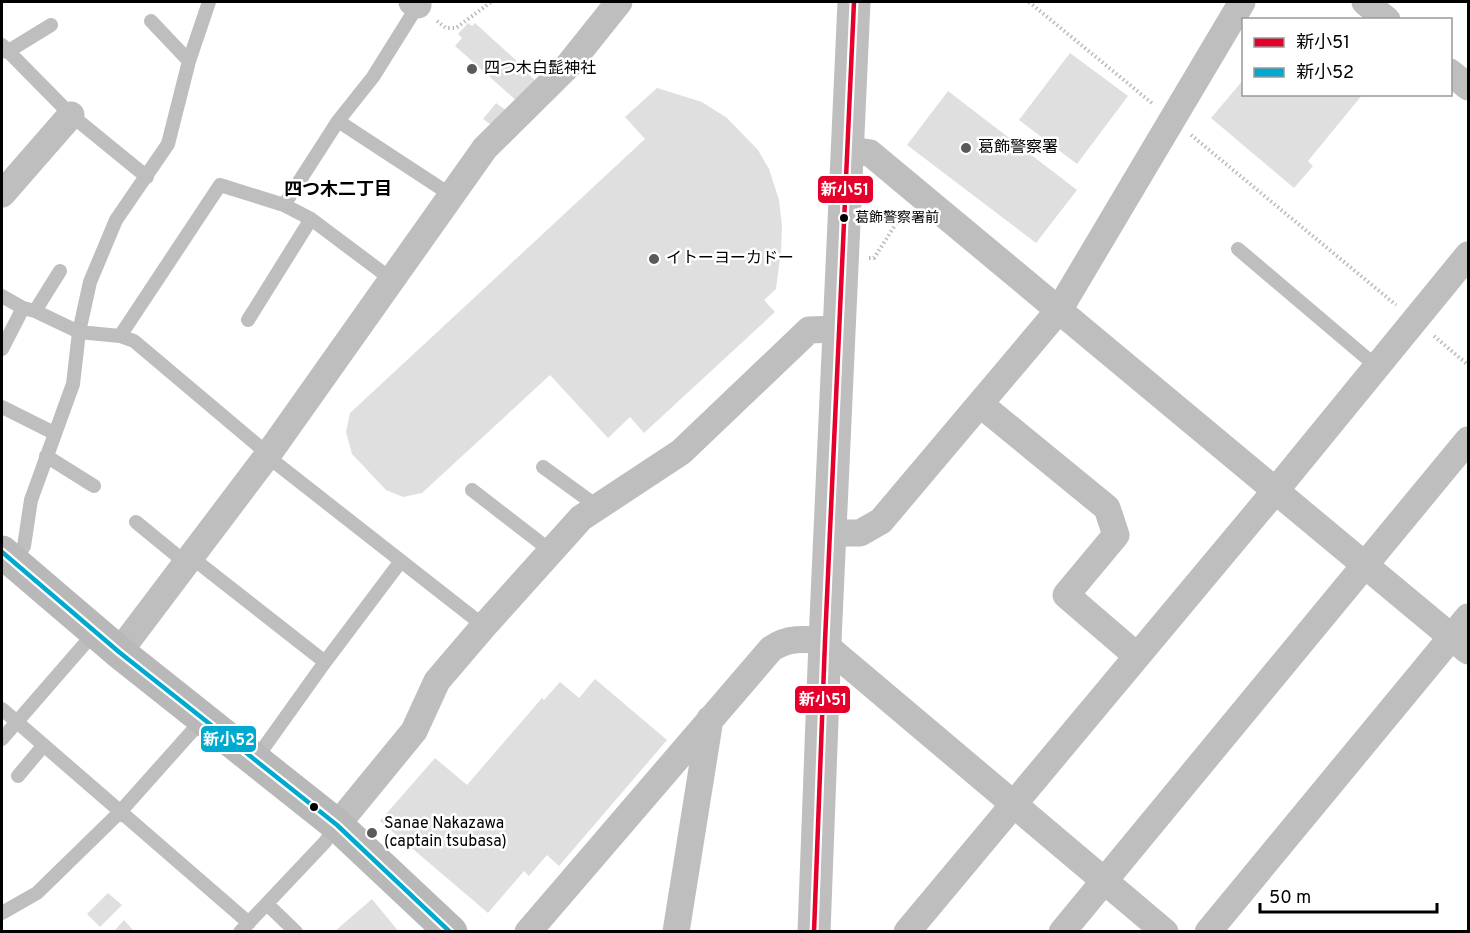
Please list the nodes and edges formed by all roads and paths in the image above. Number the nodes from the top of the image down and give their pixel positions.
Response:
1 (209, 2) edge
2 (491, 2) edge
3 (619, 2) edge
4 (854, 2) edge
5 (1029, 2) edge
6 (1242, 2) edge
7 (1365, 2) edge
8 (415, 3) edge
9 (1385, 18) edge
10 (151, 21) dead end
11 (51, 25) dead end
12 (4, 49) edge
13 (189, 61) junction
14 (1452, 74) edge
15 (1468, 87) edge
16 (71, 115) junction
17 (1171, 119) junction
18 (338, 122) junction
19 (848, 150) junction
20 (147, 177) junction
21 (2, 192) edge
22 (917, 192) junction
23 (451, 195) junction
24 (284, 205) junction
25 (311, 219) junction
26 (1238, 249) dead end
27 (1468, 255) edge
28 (843, 260) junction
29 (60, 271) dead end
30 (391, 279) junction
31 (2, 296) edge
32 (29, 310) junction
33 (1059, 310) junction
34 (248, 320) dead end
35 (1414, 320) junction
36 (840, 329) junction
37 (79, 332) junction
38 (120, 336) junction
39 (2, 349) edge
40 (1468, 365) edge
41 (1376, 366) junction
42 (980, 404) junction
43 (2, 407) edge
44 (54, 433) junction
45 (1468, 440) edge
46 (46, 456) junction
47 (267, 456) junction
48 (543, 467) dead end
49 (94, 486) dead end
50 (472, 490) dead end
51 (1276, 490) junction
52 (598, 507) junction
53 (136, 522) dead end
54 (831, 532) junction
55 (551, 551) junction
56 (8, 557) edge
57 (189, 560) junction
58 (401, 561) junction
59 (1364, 565) junction
60 (484, 626) junction
61 (1463, 635) edge
62 (107, 642) junction
63 (825, 643) junction
64 (1137, 656) junction
65 (325, 662) junction
66 (2, 709) edge
67 (203, 718) junction
68 (710, 718) junction
69 (17, 722) junction
70 (2, 738) edge
71 (44, 746) junction
72 (255, 760) junction
73 (18, 776) dead end
74 (1013, 803) junction
75 (120, 812) junction
76 (337, 825) junction
77 (1105, 880) junction
78 (267, 904) junction
79 (2, 913) edge
80 (245, 927) edge
81 (296, 932) edge
82 (451, 932) edge
83 (528, 932) edge
84 (676, 932) edge
85 (814, 932) edge
86 (906, 932) edge
87 (1062, 932) edge
88 (1165, 932) edge
89 (1208, 932) edge

1 - 13 lane
2 - 8 path
3 - 23 street
4 - 19 main road
5 - 17 path
6 - 17 street
7 - 9 street
8 - 18 lane
10 - 13 lane
11 - 12 lane
12 - 16 lane
13 - 20 lane
14 - 15 street
16 - 20 lane
16 - 21 street
17 - 33 street
17 - 35 path
18 - 23 lane
18 - 24 lane
19 - 22 street
19 - 28 main road
20 - 37 lane
22 - 28 path
22 - 33 street
23 - 30 street
24 - 25 lane
24 - 38 lane
25 - 30 lane
25 - 34 lane
26 - 41 lane
27 - 35 street
28 - 36 main road
29 - 32 lane
30 - 47 street
31 - 32 lane
32 - 37 lane
32 - 39 lane
33 - 42 street
33 - 51 street
35 - 40 path
35 - 41 street
36 - 52 street
36 - 54 main road
37 - 38 lane
37 - 44 lane
38 - 47 lane
41 - 51 street
42 - 54 street
42 - 64 street
43 - 44 lane
44 - 46 lane
45 - 59 street
46 - 49 lane
46 - 56 lane
47 - 57 street
47 - 58 lane
48 - 52 lane
50 - 55 lane
51 - 59 street
51 - 64 street
52 - 55 street
53 - 57 lane
54 - 63 main road
55 - 60 street
56 - 62 street
57 - 62 street
57 - 65 lane
58 - 60 lane
58 - 65 lane
59 - 61 street
59 - 77 street
60 - 76 street
61 - 89 street
62 - 67 street
62 - 69 lane
63 - 68 street
63 - 74 street
63 - 85 main road
64 - 74 street
65 - 72 lane
66 - 69 lane
67 - 72 street
67 - 75 lane
68 - 83 street
68 - 84 street
69 - 70 lane
69 - 71 lane
71 - 73 lane
71 - 75 lane
72 - 76 street
74 - 77 street
74 - 86 street
75 - 79 lane
75 - 80 lane
76 - 78 lane
76 - 82 street
77 - 87 street
77 - 88 street
78 - 80 lane
78 - 81 lane

